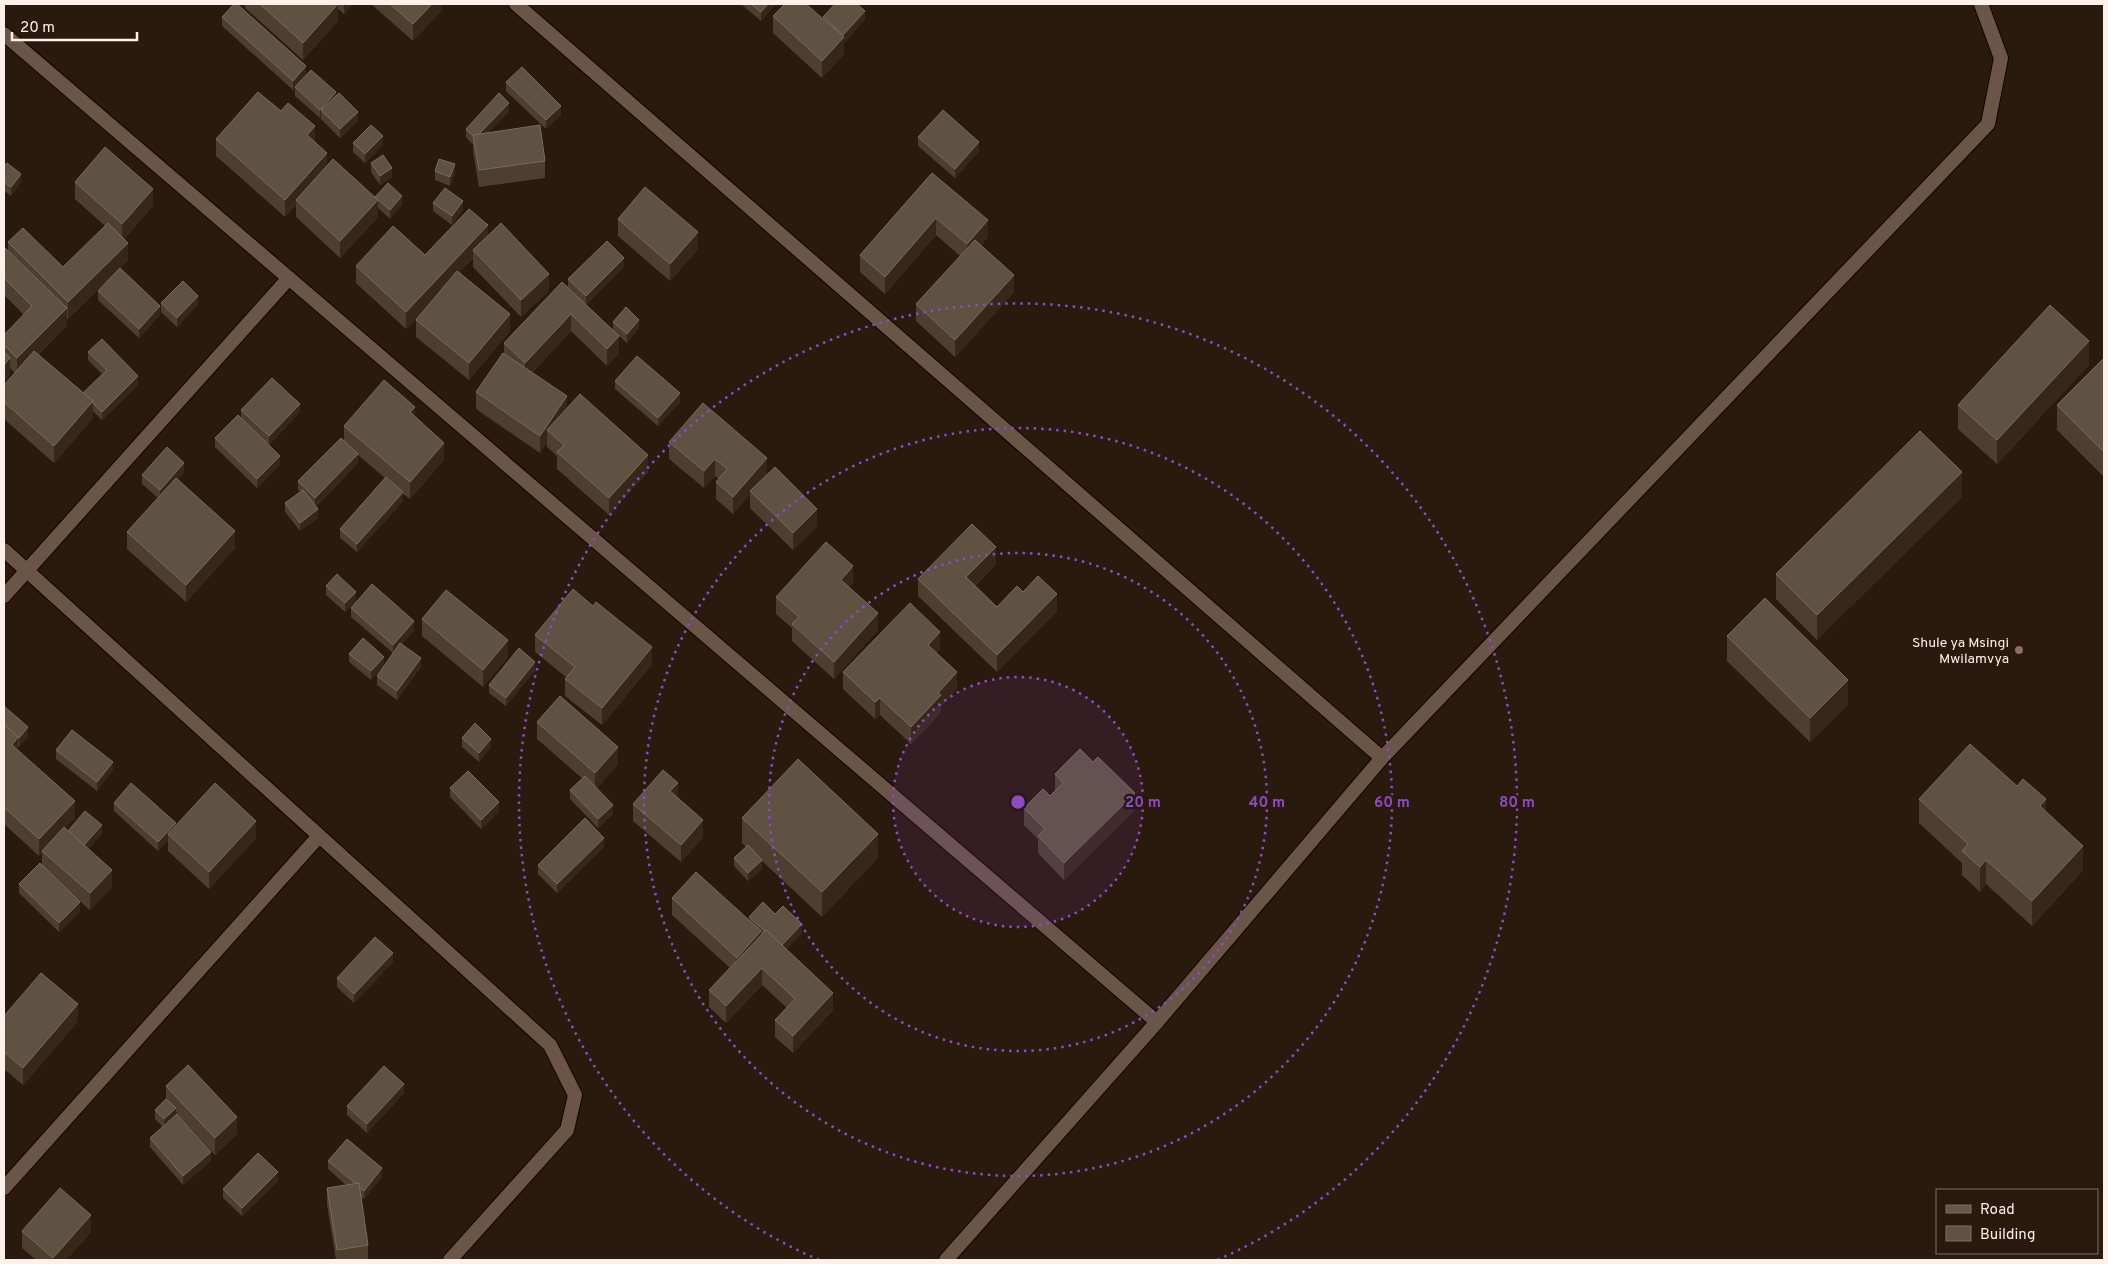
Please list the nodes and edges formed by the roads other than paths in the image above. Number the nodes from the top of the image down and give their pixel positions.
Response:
1 (516, 4) edge
2 (1981, 4) edge
3 (4, 34) edge
4 (289, 278) junction
5 (4, 550) edge
6 (27, 570) junction
7 (4, 596) edge
8 (1382, 758) junction
9 (319, 836) junction
10 (1157, 1022) junction
11 (4, 1188) edge
12 (450, 1260) edge
13 (946, 1260) edge

1 - 8 street
2 - 8 street
3 - 4 street
4 - 6 street
4 - 10 street
5 - 6 street
6 - 7 street
6 - 9 street
8 - 10 street
9 - 11 street
9 - 12 street
10 - 13 street

